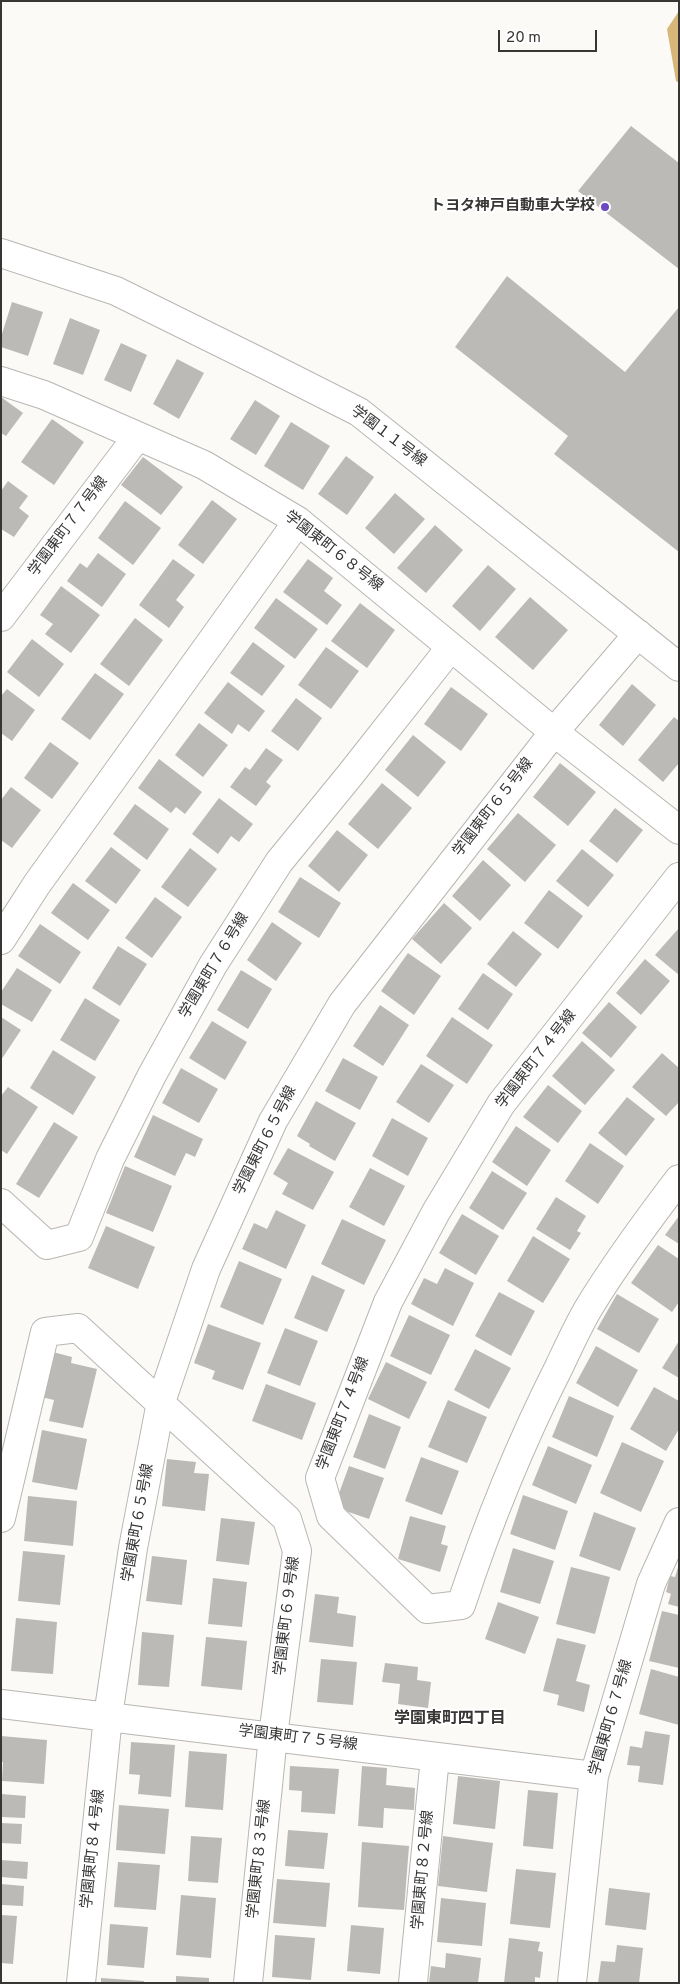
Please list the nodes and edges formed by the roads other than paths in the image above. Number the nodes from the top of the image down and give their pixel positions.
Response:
1 (1, 253) edge
2 (1, 380) edge
3 (137, 437) junction
4 (298, 521) junction
5 (1, 618) edge
6 (638, 634) junction
7 (451, 647) junction
8 (679, 667) edge
9 (554, 732) junction
10 (679, 830) edge
11 (679, 877) edge
12 (1, 940) edge
13 (679, 1179) edge
14 (1, 1204) edge
15 (161, 1402) junction
16 (1, 1518) edge
17 (679, 1522) edge
18 (1, 1704) edge
19 (108, 1716) junction
20 (273, 1736) junction
21 (435, 1757) junction
22 (594, 1776) junction
23 (80, 1983) edge
24 (248, 1983) edge
25 (413, 1983) edge
26 (572, 1983) edge

1 - 6 street, 学園１１号線
2 - 3 street, 学園東町６８号線
3 - 4 street, 学園東町６８号線
3 - 5 street, 学園東町７７号線
4 - 7 street, 学園東町６８号線
4 - 12 street
6 - 8 street, 学園１１号線
6 - 9 street, 学園東町６５号線
7 - 9 street, 学園東町６８号線
7 - 14 street, 学園東町７６号線
9 - 10 street
9 - 15 street, 学園東町６５号線
11 - 13 street, 学園東町７４号線
15 - 16 street, 学園東町６９号線
15 - 19 street, 学園東町６５号線
15 - 20 street, 学園東町６９号線
17 - 22 street, 学園東町６７号線
18 - 19 street, 学園東町７５号線
19 - 20 street, 学園東町７５号線
19 - 23 street, 学園東町８４号線
20 - 21 street, 学園東町７５号線
20 - 24 street, 学園東町８３号線
21 - 22 street, 学園東町７５号線
21 - 25 street, 学園東町８２号線
22 - 26 street, 学園東町６７号線

